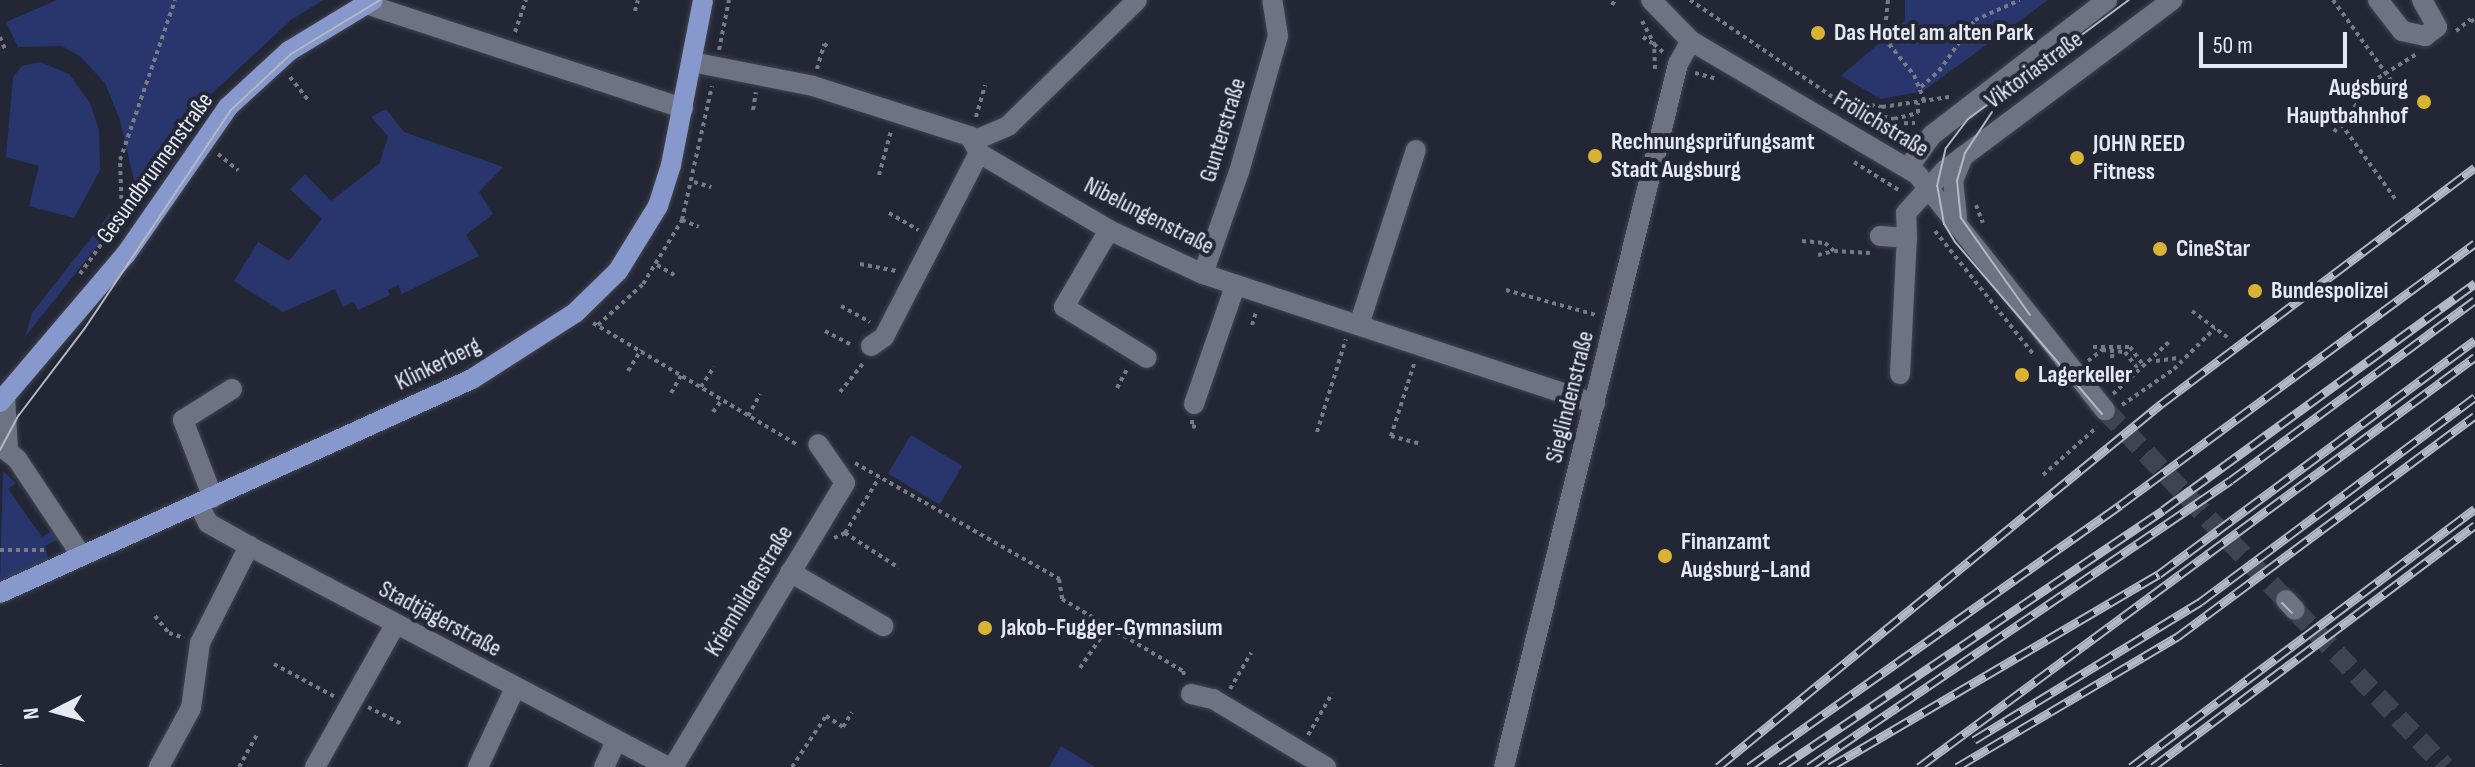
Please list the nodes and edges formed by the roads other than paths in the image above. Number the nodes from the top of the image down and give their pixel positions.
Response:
1 (703, 0) edge
2 (1137, 0) edge
3 (1272, 0) edge
4 (1651, 0) edge
5 (2107, 0) edge
6 (2172, 0) edge
7 (2378, 0) edge
8 (2410, 0) edge
9 (2422, 0) edge
10 (369, 2) edge
11 (2429, 33) junction
12 (1691, 41) junction
13 (692, 62) junction
14 (683, 108) junction
15 (974, 143) junction
16 (1416, 150) dead end
17 (1965, 153) junction
18 (1908, 168) junction
19 (1928, 186) junction
20 (1957, 220) junction
21 (1109, 230) junction
22 (1880, 236) dead end
23 (1907, 238) junction
24 (1203, 274) junction
25 (1235, 286) junction
26 (1355, 324) junction
27 (862, 346) road end
28 (1147, 358) dead end
29 (1900, 374) dead end
30 (232, 389) dead end
31 (3, 399) edge
32 (2109, 402) tunnel mouth
33 (1194, 404) dead end
34 (1595, 404) junction
35 (818, 444) road end
36 (4, 448) edge
37 (206, 501) junction
38 (249, 546) junction
39 (79, 553) junction
40 (790, 572) junction
41 (0, 593) edge
42 (395, 625) junction
43 (883, 626) dead end
44 (515, 688) junction
45 (1191, 694) road end
46 (616, 741) junction
47 (159, 767) edge
48 (315, 767) edge
49 (478, 767) edge
50 (604, 767) edge
51 (671, 767) edge
52 (1326, 767) edge
53 (1504, 767) edge

1 - 13 main road, Klinkerberg
2 - 15 street
3 - 24 street, Gunterstraße
4 - 12 street, Frölichstraße
5 - 18 street, Viktoriastraße
6 - 17 street, Viktoriastraße
7 - 11 street
8 - 11 street
9 - 11 street
10 - 14 street
10 - 31 main road, Gesundbrunnenstraße
12 - 18 street, Frölichstraße
12 - 34 street, Sieglindenstraße
13 - 14 main road, Klinkerberg
13 - 15 street, Nibelungenstraße
14 - 37 main road, Klinkerberg
15 - 21 street, Nibelungenstraße
15 - 27 street
16 - 26 street
17 - 19 street, Viktoriastraße
17 - 20 street
18 - 19 street, Frölichstraße
19 - 20 street, Frölichstraße
19 - 23 street, Viktoriastraße
20 - 32 street, Frölichstraße
21 - 24 street, Nibelungenstraße
21 - 28 street
22 - 23 street
23 - 29 street, Viktoriastraße
24 - 25 street, Nibelungenstraße
25 - 26 street, Nibelungenstraße
25 - 33 street
26 - 34 street, Nibelungenstraße
30 - 37 street
31 - 36 street, Gesundbrunnenstraße
34 - 53 street, Sieglindenstraße
35 - 40 street, Kriemhildenstraße
36 - 39 street
37 - 38 street, Stadtjägerstraße
37 - 39 main road, Klinkerberg
38 - 42 street, Stadtjägerstraße
38 - 47 street
39 - 41 main road, Klinkerberg
40 - 43 street
40 - 51 street, Kriemhildenstraße
42 - 44 street, Stadtjägerstraße
42 - 48 street
44 - 46 street, Stadtjägerstraße
44 - 49 street
45 - 52 street
46 - 50 street
46 - 51 street, Stadtjägerstraße

